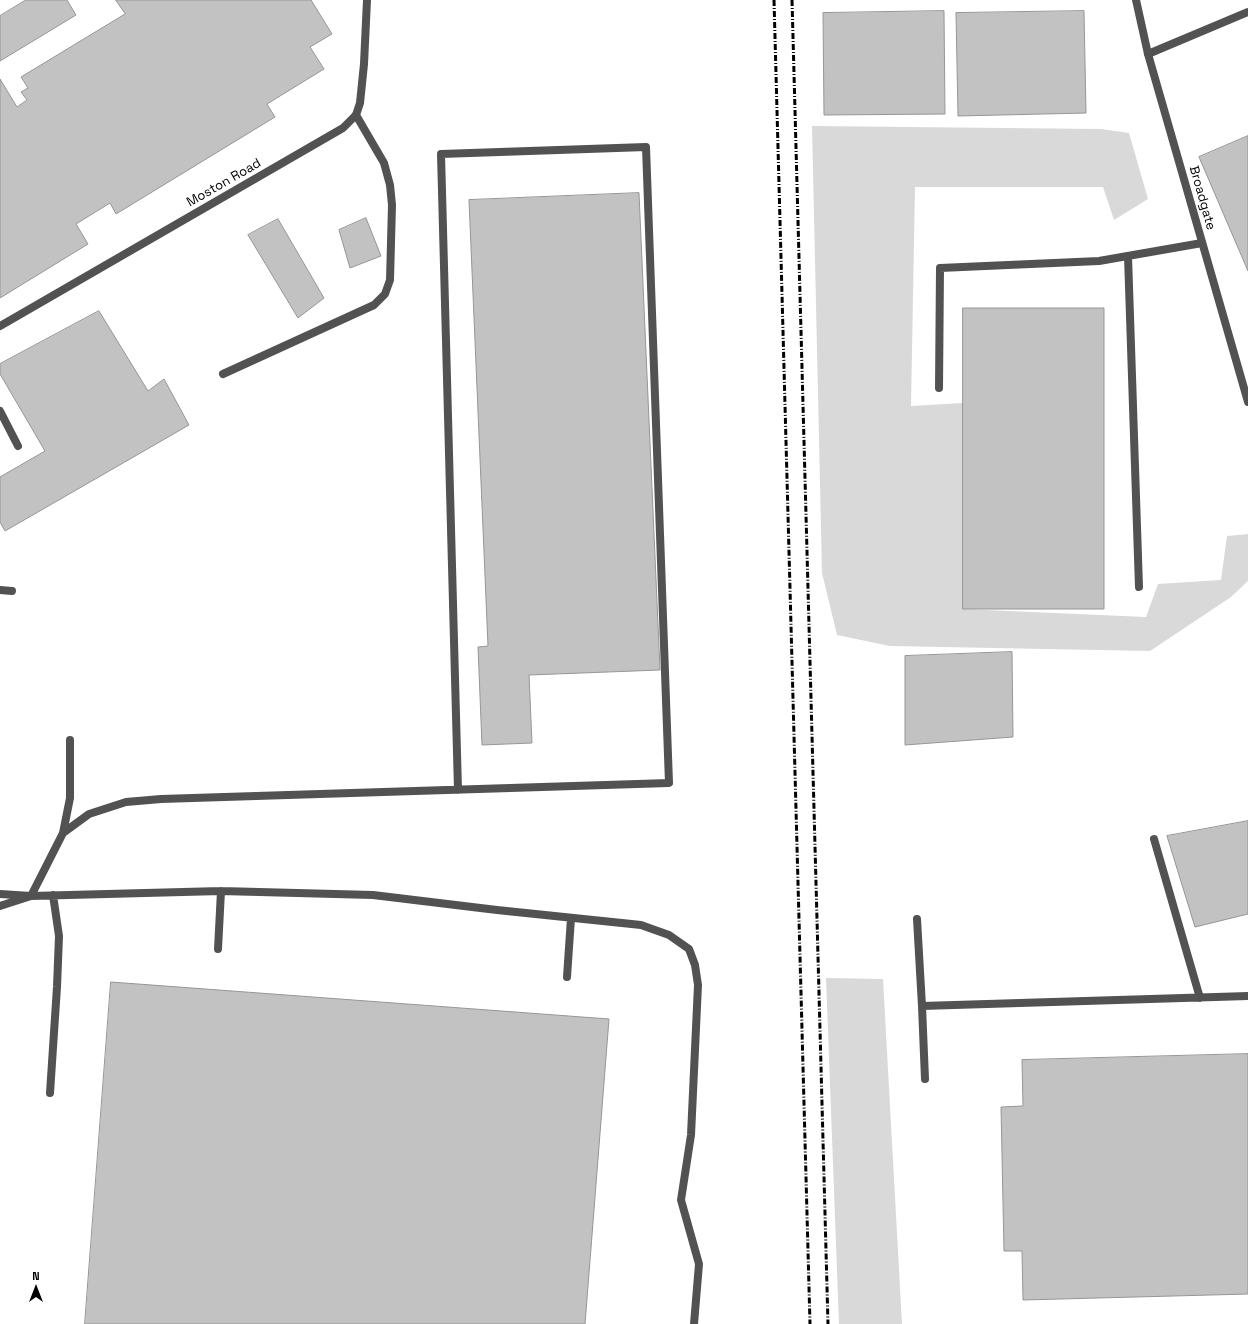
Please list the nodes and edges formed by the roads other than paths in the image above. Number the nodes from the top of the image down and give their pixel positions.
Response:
1 (367, 0) edge
2 (1136, 0) edge
3 (1248, 12) edge
4 (1148, 54) junction
5 (356, 115) junction
6 (1202, 243) junction
7 (1128, 256) junction
8 (0, 326) edge
9 (223, 374) dead end
10 (939, 388) dead end
11 (1248, 402) edge
12 (0, 411) edge
13 (18, 446) dead end
14 (1139, 587) dead end
15 (0, 590) edge
16 (12, 591) dead end
17 (70, 740) dead end
18 (458, 790) junction
19 (63, 833) junction
20 (1154, 839) dead end
21 (221, 891) junction
22 (0, 894) edge
23 (53, 895) junction
24 (31, 896) junction
25 (0, 906) edge
26 (571, 918) junction
27 (917, 919) dead end
28 (218, 949) dead end
29 (567, 977) dead end
30 (1248, 996) edge
31 (1200, 998) junction
32 (922, 1006) junction
33 (925, 1079) dead end
34 (50, 1093) dead end
35 (694, 1324) edge

1 - 5 street
2 - 4 street, Broadgate
3 - 4 street
4 - 6 street, Broadgate
5 - 8 street, Moston Road
5 - 9 street
6 - 7 street
6 - 11 street, Broadgate
7 - 10 street
7 - 14 street
12 - 13 street
15 - 16 street
17 - 19 street
18 - 18 street
18 - 19 street
19 - 24 street
20 - 31 street
21 - 23 street
21 - 26 street
21 - 28 street
22 - 24 street
23 - 24 street
23 - 34 street
24 - 25 street
26 - 29 street
26 - 35 street
27 - 32 street
30 - 31 street
31 - 32 street
32 - 33 street

